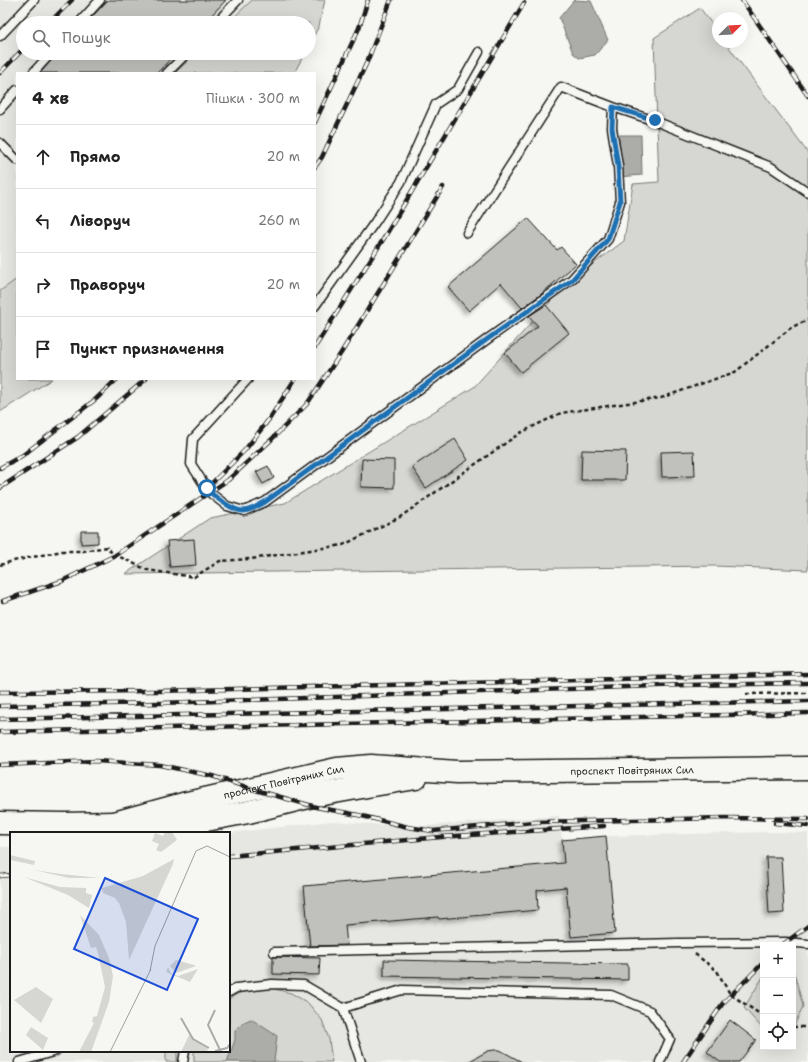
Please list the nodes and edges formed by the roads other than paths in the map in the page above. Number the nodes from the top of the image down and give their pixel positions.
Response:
1 (34, 0) edge
2 (100, 0) edge
3 (238, 0) edge
4 (19, 16) edge
5 (85, 16) edge
6 (223, 16) edge
7 (16, 19) edge
8 (0, 36) edge
9 (479, 52) dead end
10 (45, 60) edge
11 (180, 60) edge
12 (34, 72) edge
13 (168, 72) edge
14 (16, 91) edge
15 (613, 107) junction
16 (0, 108) edge
17 (0, 143) edge
18 (16, 159) edge
19 (808, 192) edge
20 (467, 233) dead end
21 (316, 305) edge
22 (247, 380) edge
23 (808, 768) edge
24 (0, 822) edge
25 (808, 944) edge
26 (274, 952) dead end
27 (230, 991) edge
28 (343, 1008) junction
29 (53, 1052) edge
30 (185, 1052) edge
31 (19, 1062) edge
32 (183, 1062) edge
33 (361, 1062) edge
34 (660, 1062) edge

1 - 4 lane
2 - 5 lane
3 - 6 lane
7 - 8 lane
9 - 21 lane
10 - 12 lane
11 - 13 lane
14 - 16 lane
15 - 19 lane
15 - 20 lane
15 - 22 lane
17 - 18 lane
23 - 24 main road, проспект Повітряних Сил
25 - 26 lane
27 - 28 lane
28 - 33 lane
28 - 34 lane
29 - 31 lane
30 - 32 lane

